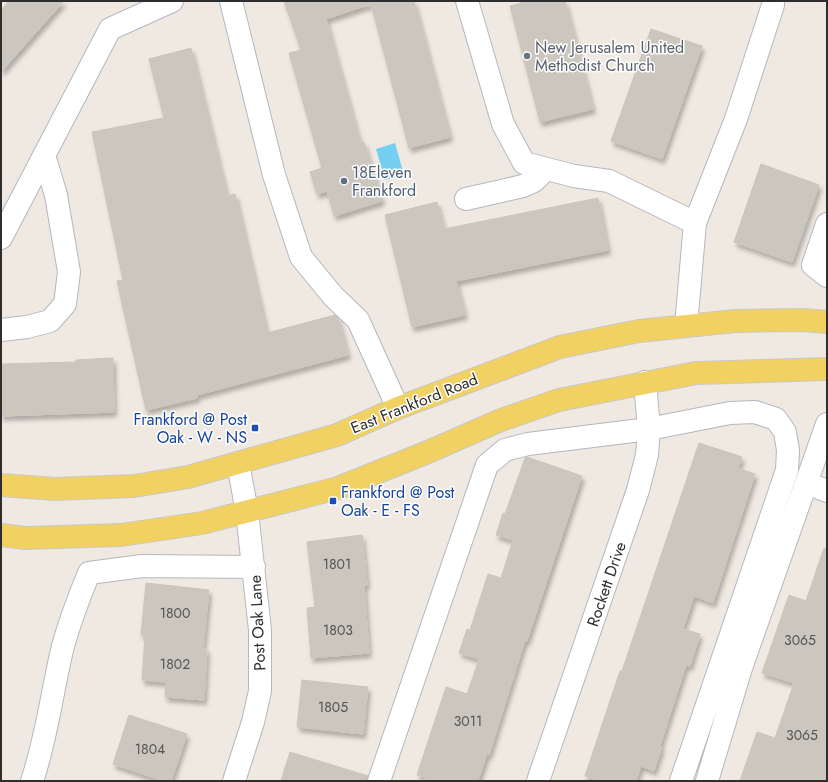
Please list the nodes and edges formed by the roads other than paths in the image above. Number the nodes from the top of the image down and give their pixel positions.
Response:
1 (172, 1) edge
2 (231, 1) edge
3 (467, 1) edge
4 (773, 1) edge
5 (44, 155) junction
6 (546, 169) junction
7 (466, 199) dead end
8 (695, 223) junction
9 (827, 224) edge
10 (1, 238) edge
11 (827, 276) edge
12 (827, 322) edge
13 (686, 326) junction
14 (1, 330) edge
15 (827, 369) edge
16 (645, 382) junction
17 (398, 408) junction
18 (827, 424) edge
19 (649, 429) junction
20 (821, 462) edge
21 (238, 463) junction
22 (1, 484) edge
23 (806, 484) junction
24 (827, 491) edge
25 (248, 512) junction
26 (1, 535) edge
27 (254, 568) junction
28 (32, 781) edge
29 (234, 781) edge
30 (378, 781) edge
31 (538, 781) edge
32 (681, 781) edge
33 (707, 781) edge

1 - 5 street
2 - 17 street
3 - 6 street
4 - 8 street
5 - 10 street
5 - 14 street
6 - 7 street
6 - 8 street
8 - 13 street
9 - 11 street
12 - 13 main road, East Frankford Road
13 - 17 main road, East Frankford Road
15 - 16 main road
16 - 19 street, Rockett Drive
16 - 25 main road
17 - 21 main road, East Frankford Road
18 - 20 street
19 - 30 street
19 - 31 street, Rockett Drive
19 - 32 street
20 - 23 street
21 - 22 main road, East Frankford Road
21 - 25 street, Post Oak Lane
23 - 24 street
23 - 33 street
25 - 26 main road
25 - 27 street, Post Oak Lane
27 - 28 street
27 - 29 street, Post Oak Lane

